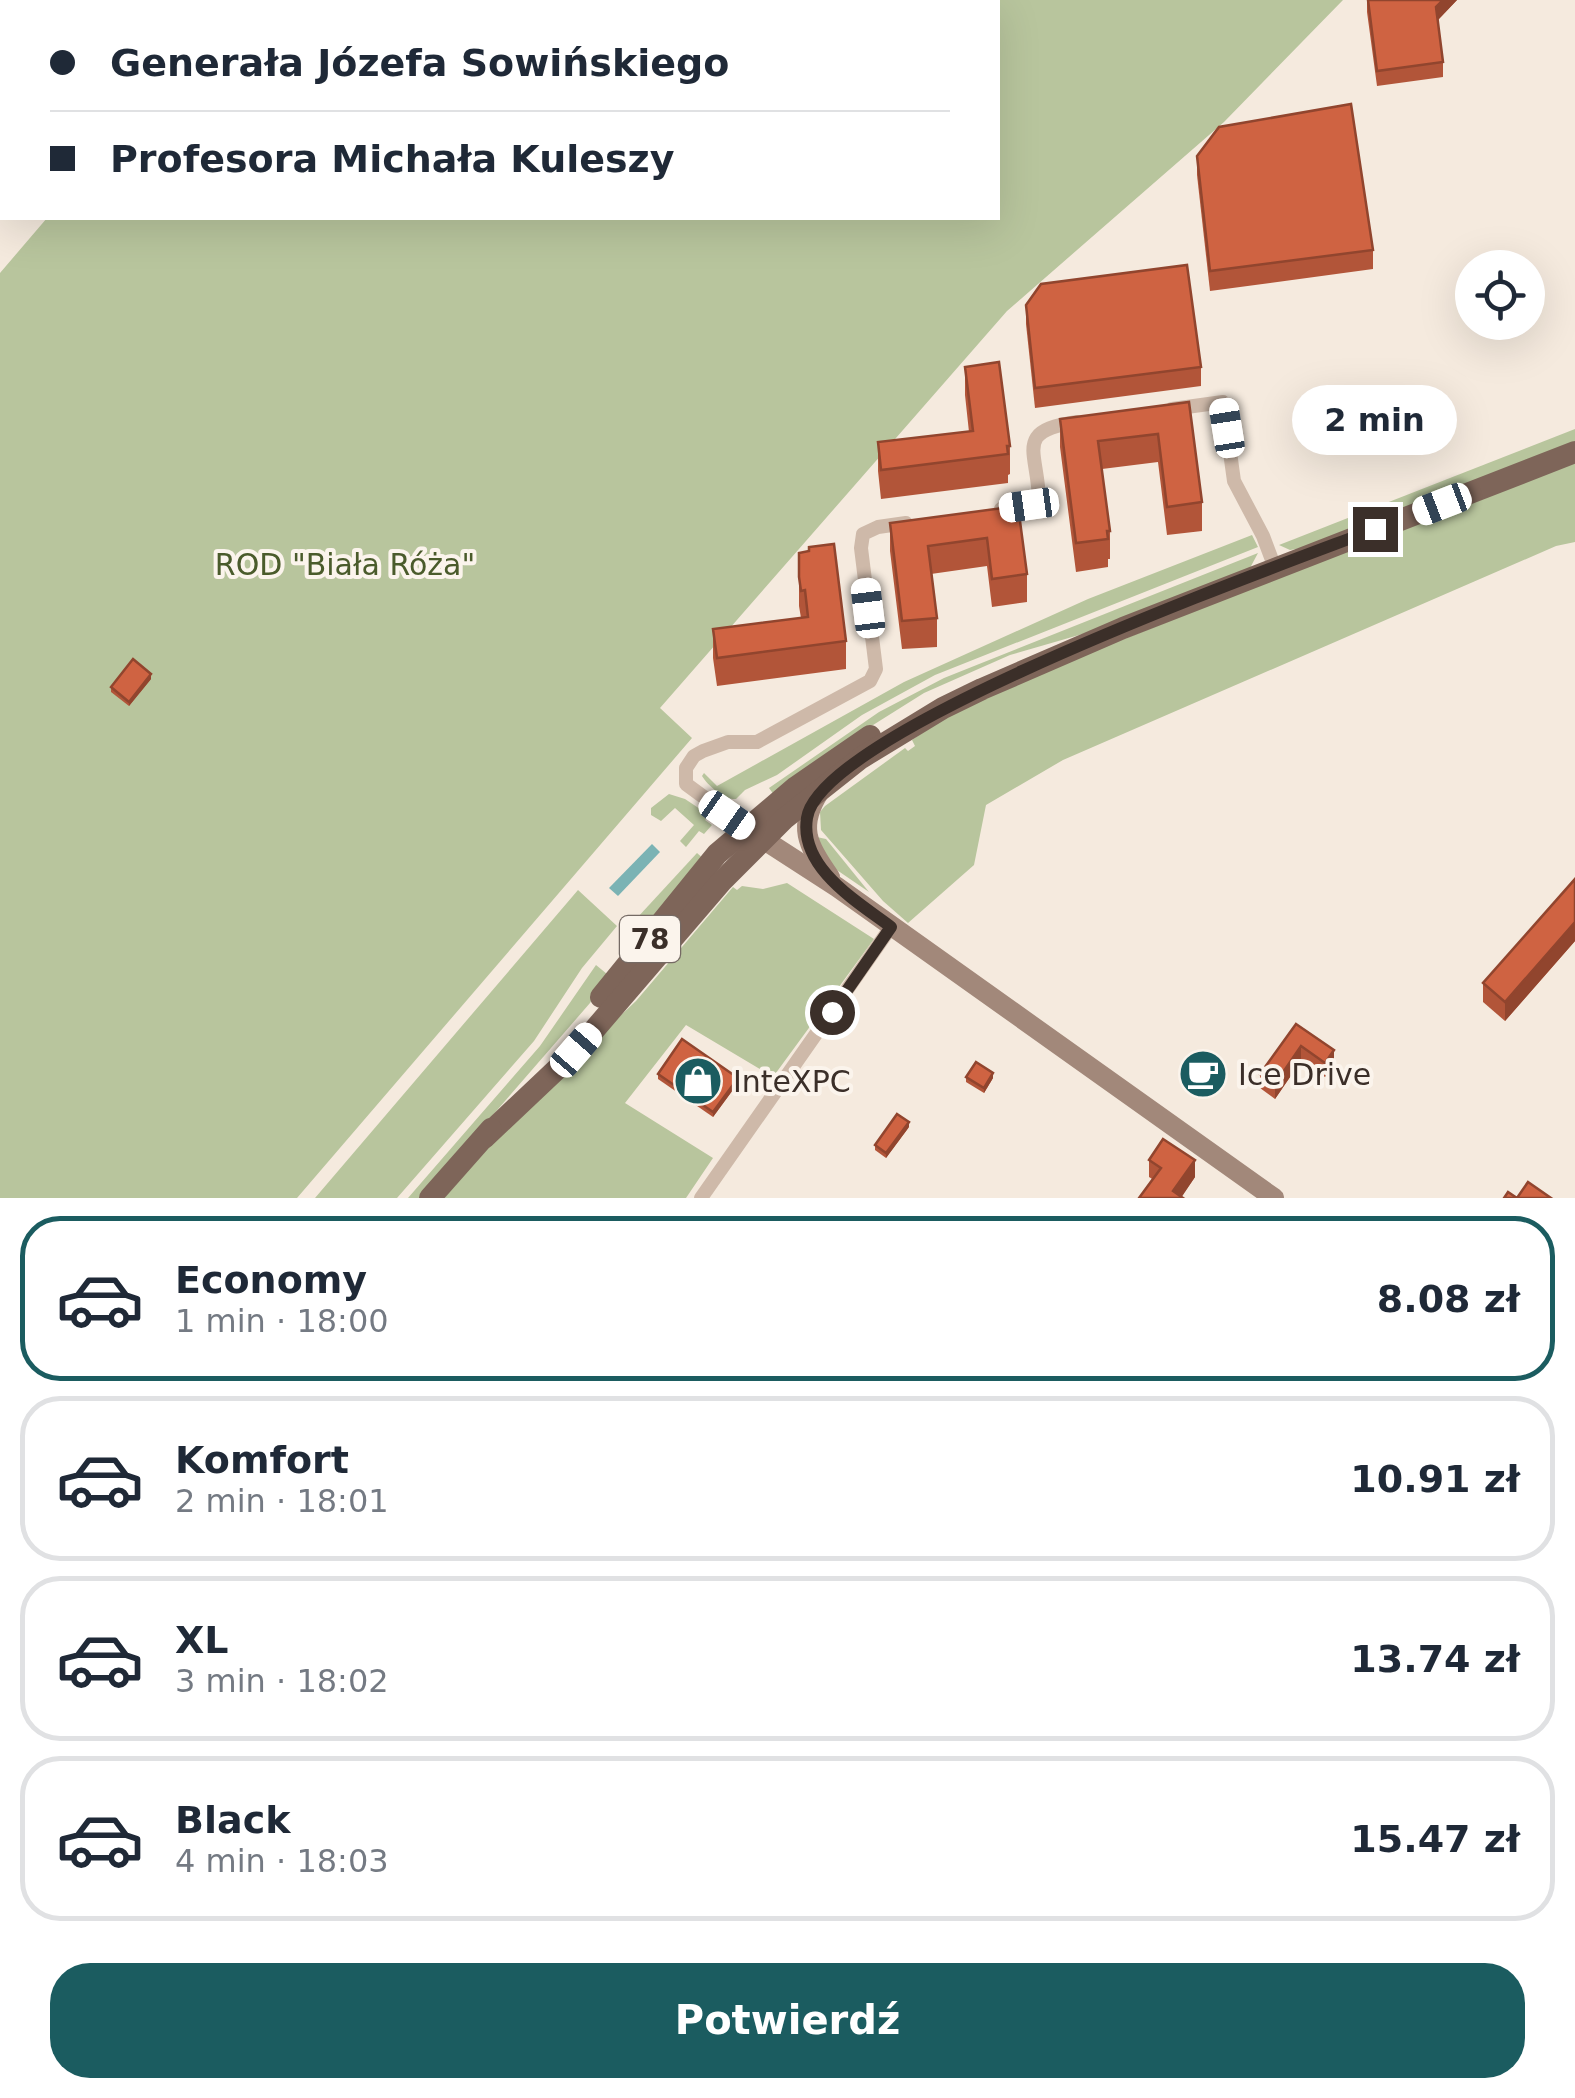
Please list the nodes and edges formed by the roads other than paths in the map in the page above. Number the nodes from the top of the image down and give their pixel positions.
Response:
1 (1166, 410) edge
2 (1089, 420) edge
3 (1575, 452) edge
4 (991, 511) edge
5 (916, 522) edge
6 (1275, 568) junction
7 (1123, 628) junction
8 (822, 788) junction
9 (755, 834) junction
10 (837, 886) junction
11 (891, 927) junction
12 (484, 1138) junction
13 (430, 1198) edge
14 (700, 1198) edge
15 (1274, 1198) edge

1 - 6 street
2 - 4 street
3 - 6 main road, 78
5 - 9 street
6 - 7 main road, 78
7 - 8 main road, 78
7 - 9 main road, 78
8 - 9 main road, 78
8 - 10 street
9 - 10 street
9 - 12 main road, 78
9 - 12 main road, 78
10 - 11 street
11 - 14 street
11 - 15 street
12 - 13 main road, 78

